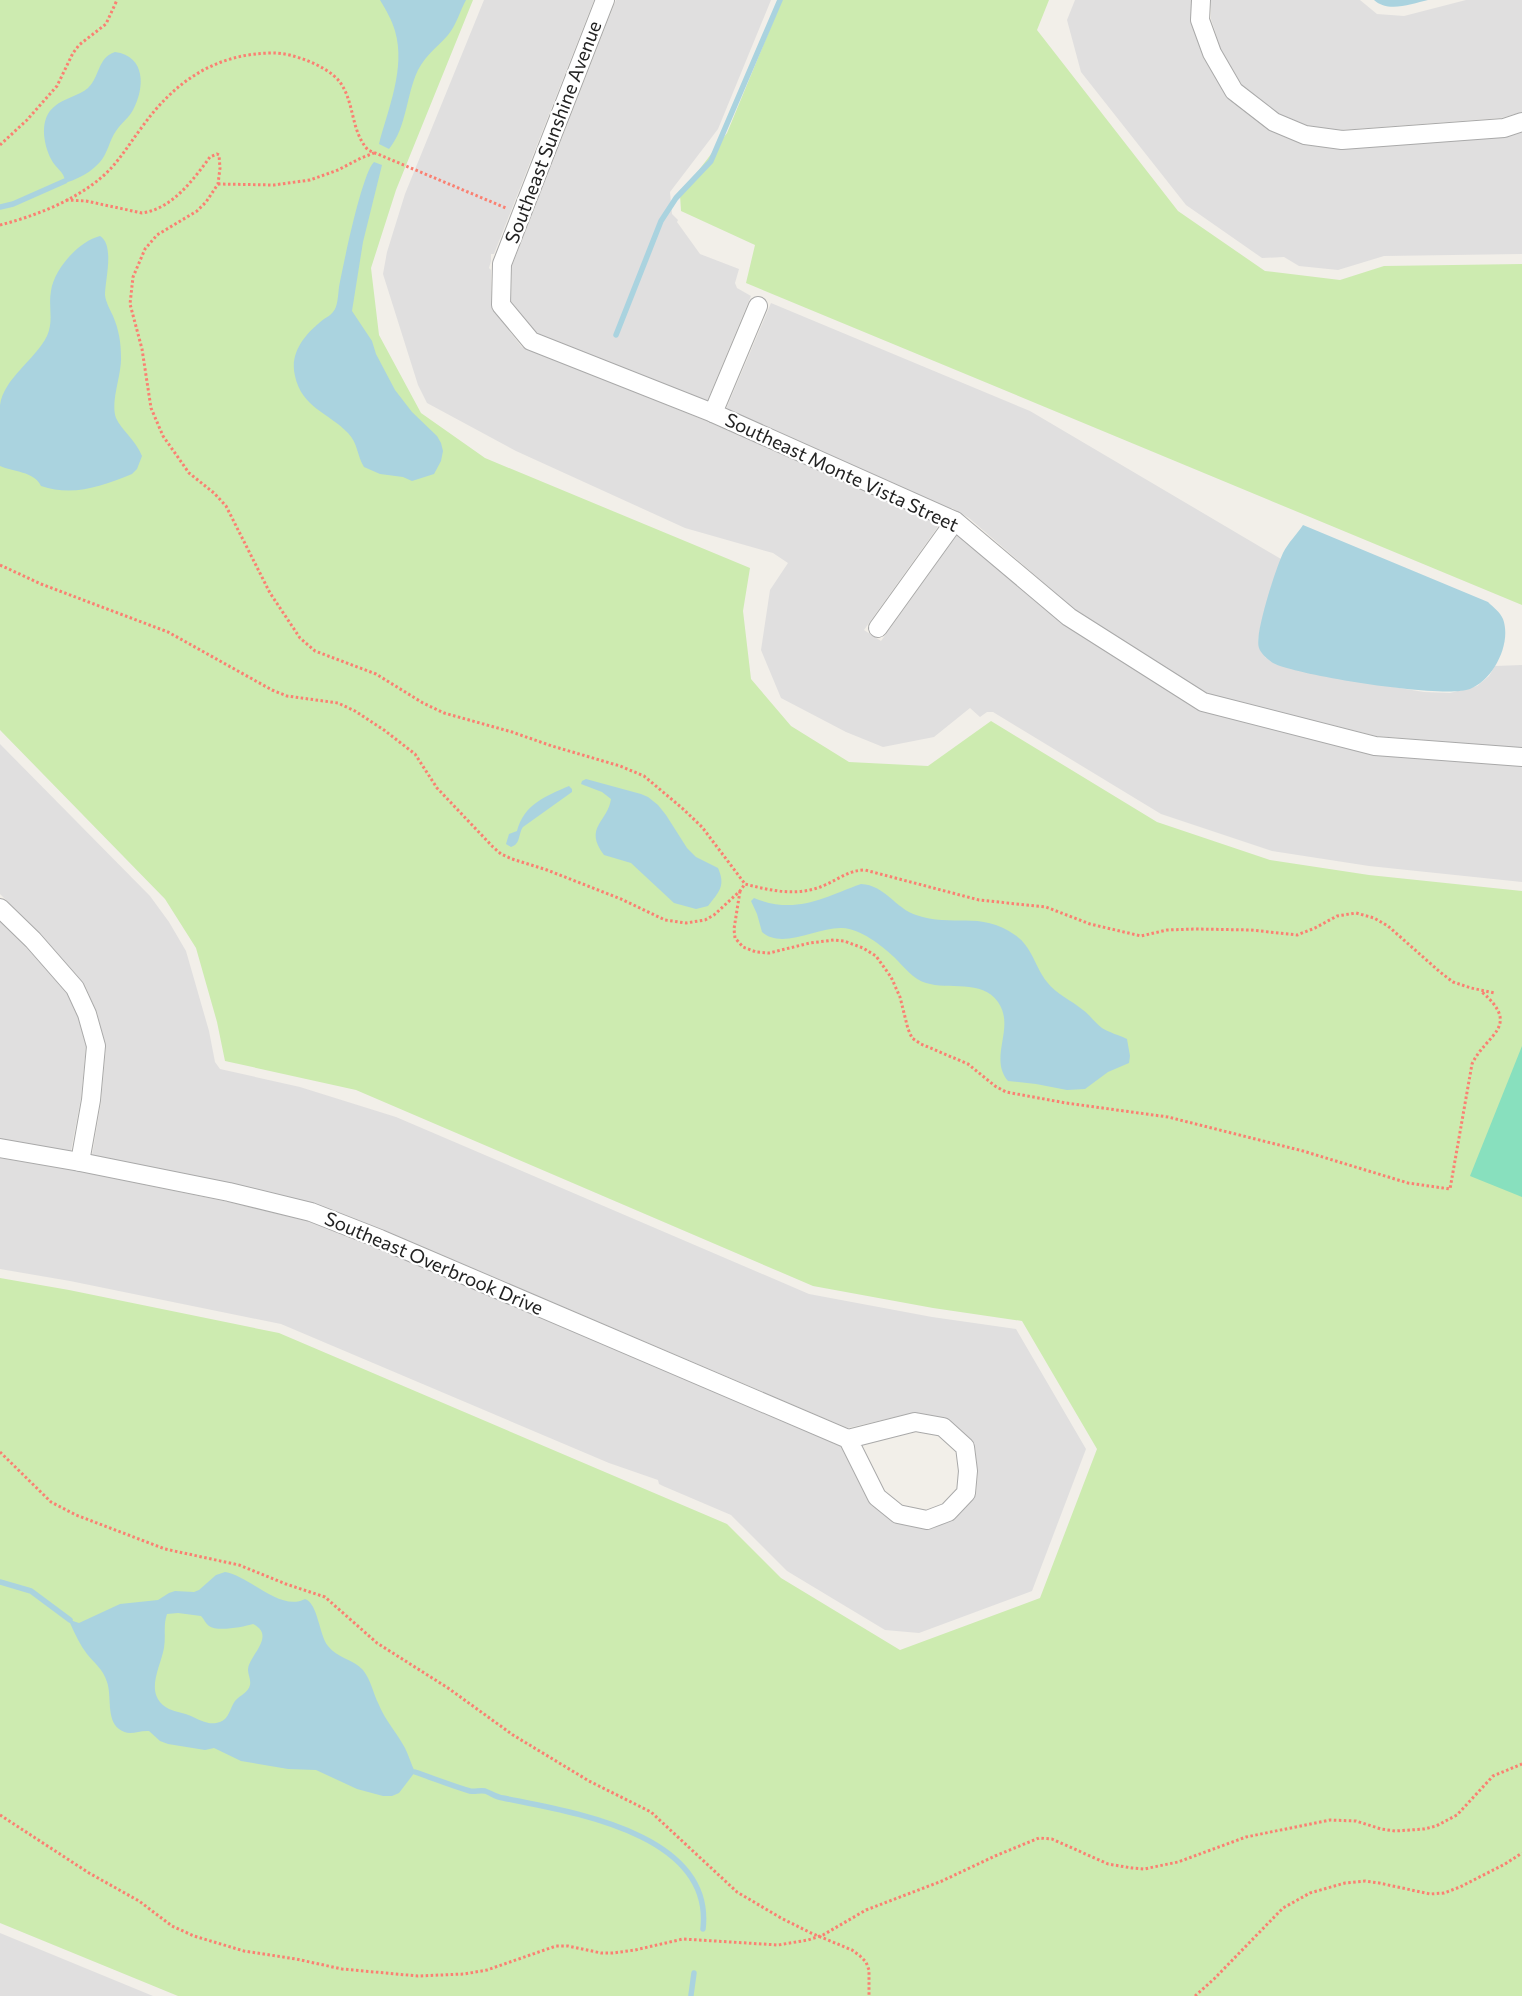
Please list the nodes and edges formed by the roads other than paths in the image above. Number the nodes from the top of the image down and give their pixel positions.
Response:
1 (605, 0) edge
2 (1201, 0) edge
3 (1522, 122) edge
4 (502, 264) joint
5 (758, 306) dead end
6 (713, 413) junction
7 (955, 521) junction
8 (878, 628) dead end
9 (1522, 757) edge
10 (0, 908) edge
11 (0, 1148) edge
12 (80, 1162) junction
13 (848, 1438) junction

1 - 4 street, Southeast Sunshine Avenue
2 - 3 street
4 - 6 street, Southeast Monte Vista Street
5 - 6 street
6 - 7 street, Southeast Monte Vista Street
7 - 8 street
7 - 9 street, Southeast Monte Vista Street
10 - 12 street
11 - 12 street, Southeast Overbrook Drive
12 - 13 street, Southeast Overbrook Drive
13 - 13 street

